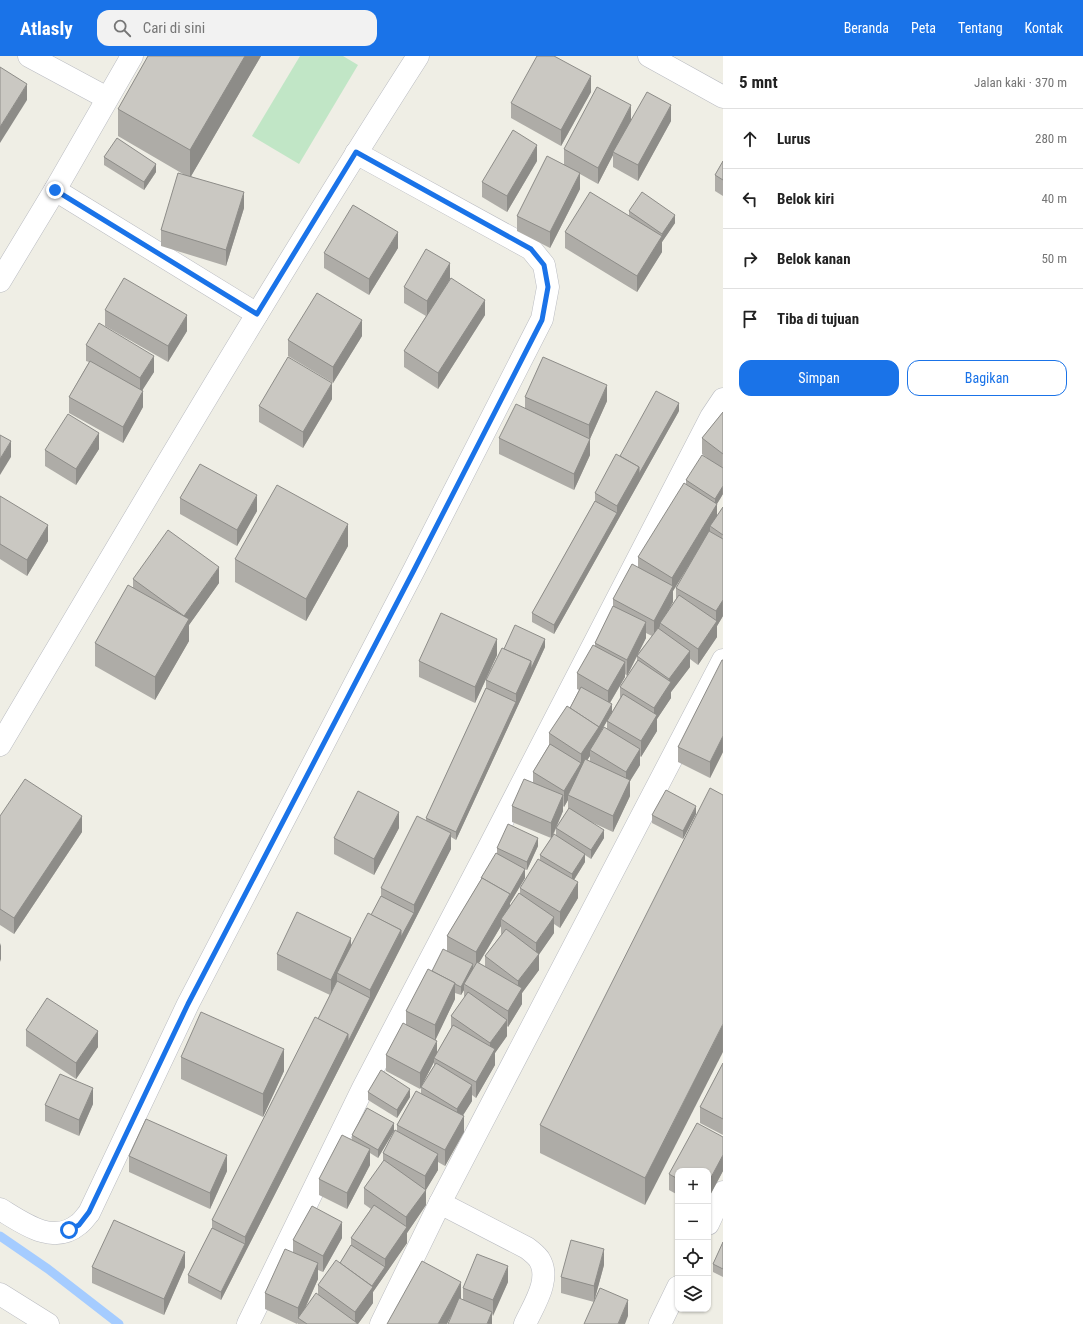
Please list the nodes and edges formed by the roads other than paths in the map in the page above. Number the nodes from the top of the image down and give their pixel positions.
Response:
1 (28, 56) edge
2 (132, 56) edge
3 (418, 56) edge
4 (649, 56) edge
5 (723, 97) edge
6 (107, 98) junction
7 (356, 152) junction
8 (55, 190) junction
9 (0, 281) edge
10 (257, 314) junction
11 (723, 399) edge
12 (723, 660) edge
13 (0, 745) edge
14 (723, 1192) edge
15 (440, 1203) junction
16 (0, 1209) edge
17 (711, 1218) edge
18 (675, 1293) edge
19 (0, 1294) edge
20 (48, 1324) edge
21 (248, 1324) edge
22 (381, 1324) edge
23 (524, 1324) edge
24 (660, 1324) edge

1 - 6 street
2 - 6 street
3 - 7 street
4 - 5 street
6 - 8 street
7 - 10 street
7 - 16 street
8 - 9 street
8 - 10 street
10 - 13 street
11 - 21 street
12 - 15 street
14 - 17 street
15 - 22 street
15 - 23 street
18 - 24 street
19 - 20 street

